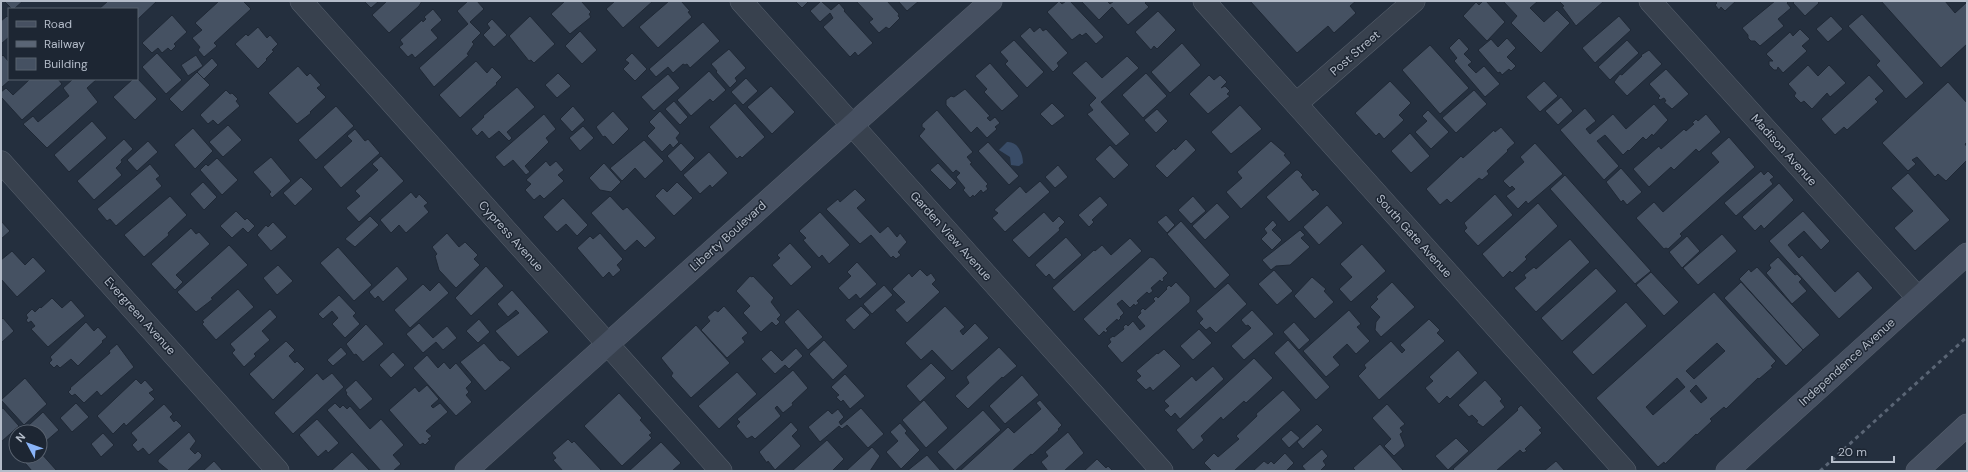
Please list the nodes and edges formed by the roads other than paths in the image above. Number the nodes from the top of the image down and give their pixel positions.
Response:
1 (301, 1) edge
2 (741, 1) edge
3 (991, 1) edge
4 (1204, 1) edge
5 (1414, 1) edge
6 (1650, 1) edge
7 (1296, 104) junction
8 (852, 126) junction
9 (1, 162) edge
10 (1967, 254) edge
11 (1918, 298) junction
12 (608, 344) junction
13 (1967, 425) edge
14 (278, 471) edge
15 (466, 471) edge
16 (721, 471) edge
17 (1162, 471) edge
18 (1625, 471) edge
19 (1727, 471) edge
20 (1916, 471) edge

1 - 12 street, Cypress Avenue
2 - 8 street, Garden View Avenue
3 - 8 street, Liberty Boulevard
4 - 7 street, South Gate Avenue
5 - 7 street, Post Street
6 - 11 street, Madison Avenue
7 - 18 street, South Gate Avenue
8 - 12 street, Liberty Boulevard
8 - 17 street, Garden View Avenue
9 - 14 street, Evergreen Avenue
10 - 11 street, Independence Avenue
11 - 19 street, Independence Avenue
12 - 15 street, Liberty Boulevard
12 - 16 street, Cypress Avenue
13 - 20 street

